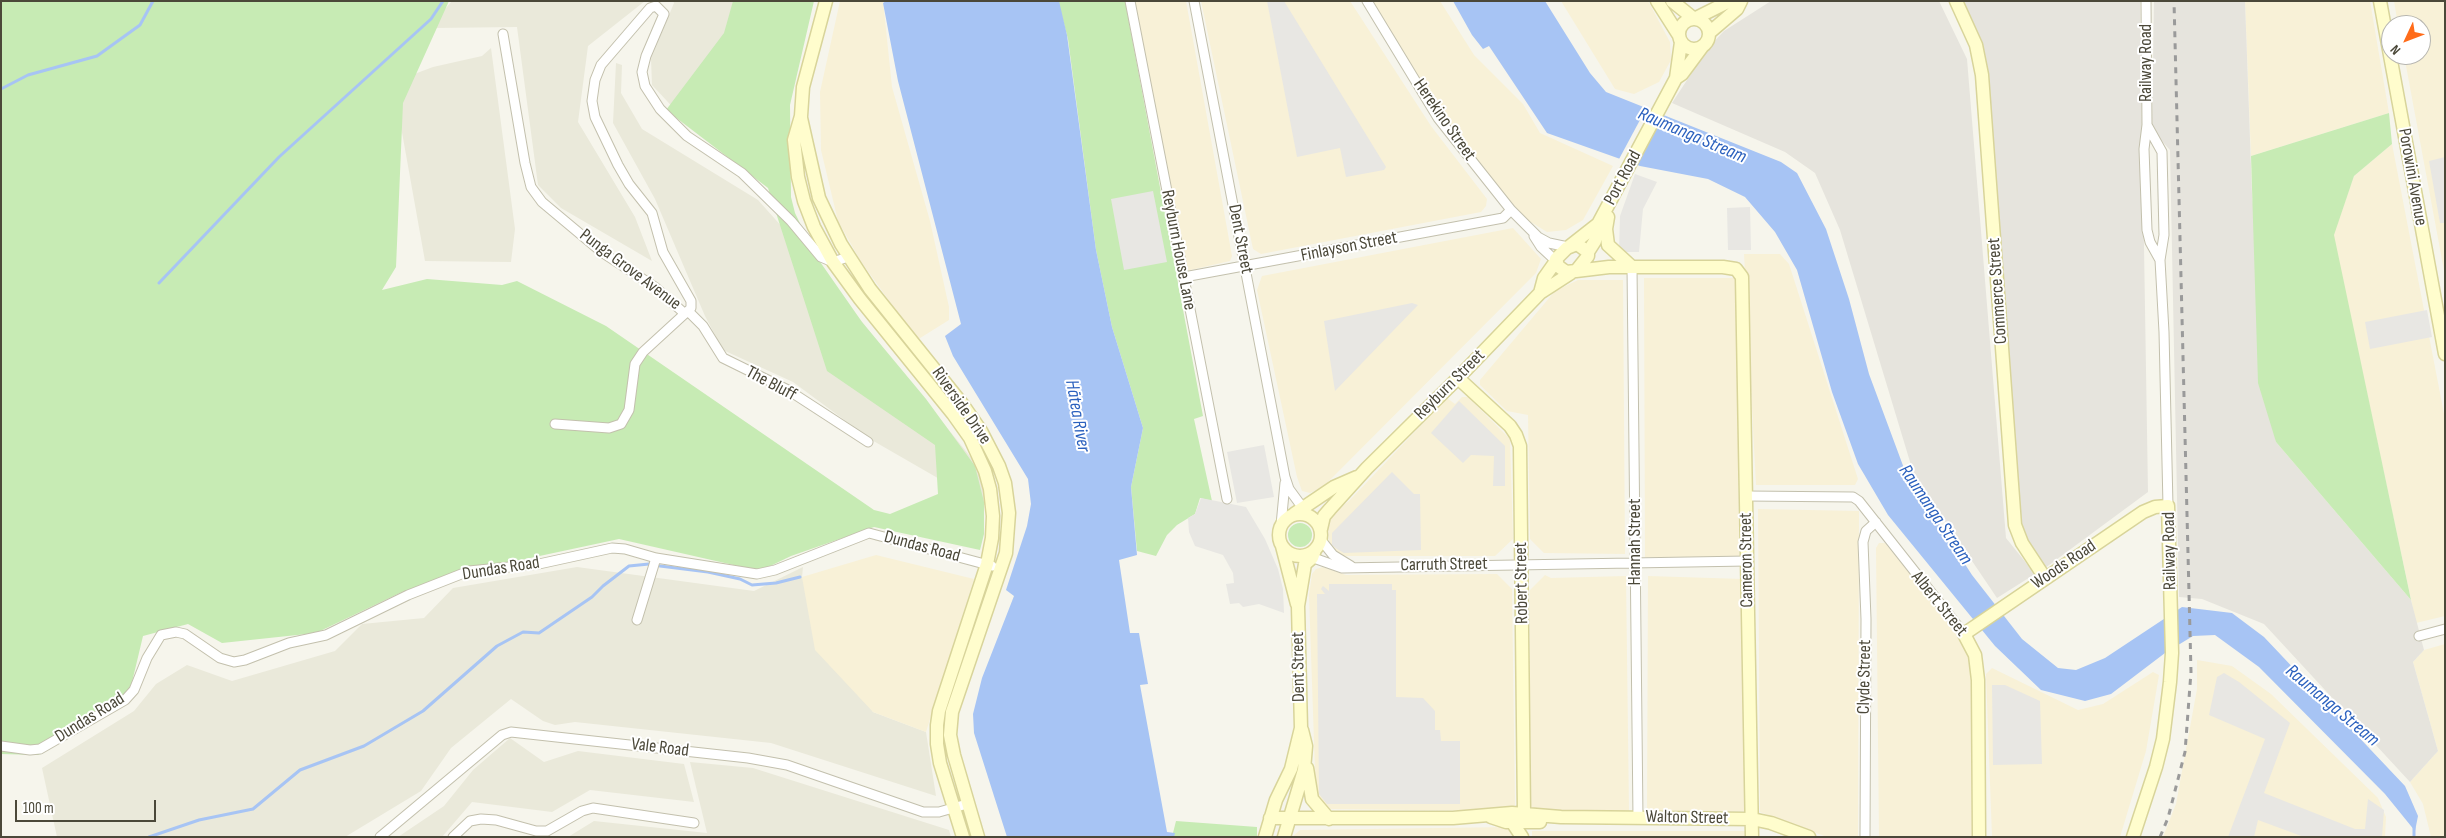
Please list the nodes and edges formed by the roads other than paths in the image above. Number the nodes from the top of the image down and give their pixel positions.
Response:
1 (826, 1) edge
2 (1130, 1) edge
3 (1194, 1) edge
4 (1367, 1) edge
5 (1657, 1) edge
6 (1672, 1) edge
7 (1730, 1) edge
8 (1741, 1) edge
9 (1956, 1) edge
10 (2146, 1) edge
11 (2380, 1) edge
12 (1694, 19) junction
13 (1709, 33) junction
14 (503, 34) dead end
15 (1679, 38) junction
16 (1702, 47) junction
17 (1676, 78) junction
18 (801, 116) junction
19 (2147, 125) junction
20 (1615, 192) junction
21 (1511, 210) junction
22 (1598, 224) junction
23 (1531, 231) junction
24 (1569, 247) junction
25 (1588, 253) junction
26 (848, 257) junction
27 (2160, 260) junction
28 (1556, 261) junction
29 (833, 262) junction
30 (1246, 265) junction
31 (1632, 267) junction
32 (1573, 272) junction
33 (1184, 277) junction
34 (1742, 283) joint
35 (1540, 293) junction
36 (687, 312) junction
37 (2442, 321) edge
38 (2445, 354) edge
39 (1458, 378) junction
40 (556, 424) dead end
41 (868, 442) dead end
42 (1360, 476) junction
43 (1285, 477) junction
44 (1746, 496) junction
45 (1227, 499) dead end
46 (2168, 506) junction
47 (1302, 512) junction
48 (1876, 522) junction
49 (1281, 525) junction
50 (1282, 546) junction
51 (1315, 547) junction
52 (656, 558) junction
53 (1748, 561) junction
54 (1635, 563) junction
55 (987, 564) junction
56 (1522, 564) junction
57 (1351, 566) junction
58 (1002, 569) junction
59 (2045, 578) junction
60 (1298, 606) junction
61 (637, 620) dead end
62 (2445, 628) edge
63 (1964, 634) junction
64 (2418, 636) dead end
65 (1301, 728) junction
66 (1, 746) edge
67 (1305, 758) junction
68 (967, 804) junction
69 (954, 808) junction
70 (1524, 813) junction
71 (1489, 816) junction
72 (1561, 817) junction
73 (1270, 818) junction
74 (1638, 818) junction
75 (1289, 819) junction
76 (1329, 819) junction
77 (1752, 819) junction
78 (694, 822) dead end
79 (1512, 822) junction
80 (1534, 822) junction
81 (389, 830) junction
82 (374, 837) edge
83 (380, 837) edge
84 (453, 837) edge
85 (963, 837) edge
86 (978, 837) edge
87 (1265, 837) edge
88 (1284, 837) edge
89 (1522, 837) edge
90 (1526, 837) edge
91 (1752, 837) edge
92 (1809, 837) edge
93 (1865, 837) edge
94 (1978, 837) edge
95 (2133, 837) edge

1 - 18 main road, Riverside Drive
2 - 33 street, Reyburn House Lane
3 - 30 street, Dent Street
4 - 21 street, Herekino Street
5 - 15 main road
6 - 12 main road
7 - 12 main road
8 - 13 main road
9 - 59 main road, Commerce Street
10 - 19 street, Railway Road
11 - 37 main road, Porowini Avenue
12 - 13 main road
12 - 15 main road
13 - 16 main road
14 - 36 street, Punga Grove Avenue
15 - 16 main road
15 - 17 main road, Port Road
16 - 17 main road, Port Road
17 - 20 main road, Port Road
18 - 26 main road, Riverside Drive
18 - 29 main road, Riverside Drive
19 - 27 street, Railway Road
19 - 27 street, Railway Road
20 - 22 main road, Port Road
20 - 31 main road
21 - 23 street, Herekino Street
21 - 30 street, Finlayson Street
22 - 24 main road, Port Road
22 - 25 main road, Port Road
23 - 24 street, Herekino Street
23 - 28 street, Herekino Street
24 - 25 main road, Reyburn Street
24 - 28 main road, Port Road
25 - 31 main road, Reyburn Street
25 - 32 main road, Port Road
26 - 29 street
26 - 58 main road, Riverside Drive
27 - 46 street, Railway Road
28 - 32 main road
28 - 35 main road, Reyburn Street
29 - 36 street, Punga Grove Avenue
29 - 55 main road, Riverside Drive
30 - 33 street, Finlayson Street
30 - 43 street, Dent Street
31 - 32 main road, Reyburn Street
31 - 34 main road, Reyburn Street
31 - 54 street, Hannah Street
32 - 35 main road, Reyburn Street
33 - 45 street, Reyburn House Lane
34 - 44 main road, Cameron Street
35 - 39 main road, Reyburn Street
36 - 40 street
36 - 41 street, The Bluff
37 - 38 main road, Porowini Avenue
39 - 42 main road, Reyburn Street
39 - 56 main road, Robert Street
42 - 47 main road, Reyburn Street
42 - 51 main road, Reyburn Street
43 - 47 street, Dent Street
43 - 49 street, Dent Street
44 - 48 street, Albert Street
44 - 53 main road, Cameron Street
46 - 59 main road, Woods Road
46 - 95 main road, Railway Road
47 - 49 main road
47 - 51 main road
48 - 63 street, Albert Street
48 - 93 street, Clyde Street
49 - 50 main road
50 - 51 main road
50 - 60 main road, Dent Street
51 - 57 street
51 - 57 street, Carruth Street
51 - 60 main road, Dent Street
52 - 55 street, Dundas Road
52 - 61 street
52 - 66 street, Dundas Road
53 - 54 street, Carruth Street
53 - 77 main road, Cameron Street
54 - 56 street, Carruth Street
54 - 74 street, Hannah Street
55 - 58 street, Dundas Road
55 - 69 main road, Riverside Drive
56 - 57 street, Carruth Street
56 - 70 main road, Robert Street
58 - 68 main road, Riverside Drive
59 - 63 main road, Woods Road
60 - 65 main road, Dent Street
62 - 64 street
63 - 94 main road, Albert Street
65 - 67 main road, Dent Street
65 - 73 main road, Dent Street
67 - 75 main road, Dent Street
67 - 76 main road
68 - 69 street, Vale Road
68 - 86 main road, Riverside Drive
69 - 81 street, Vale Road
69 - 85 main road, Riverside Drive
70 - 71 main road, Walton Street
70 - 72 main road, Walton Street
71 - 76 main road, Walton Street
71 - 79 main road, Walton Street
72 - 74 main road, Walton Street
72 - 80 main road, Walton Street
73 - 75 main road, Walton Street
73 - 87 main road, Dent Street
74 - 77 main road, Walton Street
75 - 76 main road, Walton Street
75 - 88 main road, Dent Street
77 - 91 main road, Cameron Street
77 - 92 main road, Walton Street
78 - 84 street
79 - 80 main road, Walton Street
79 - 89 main road
80 - 90 main road
81 - 82 street
81 - 83 street, Vale Road

